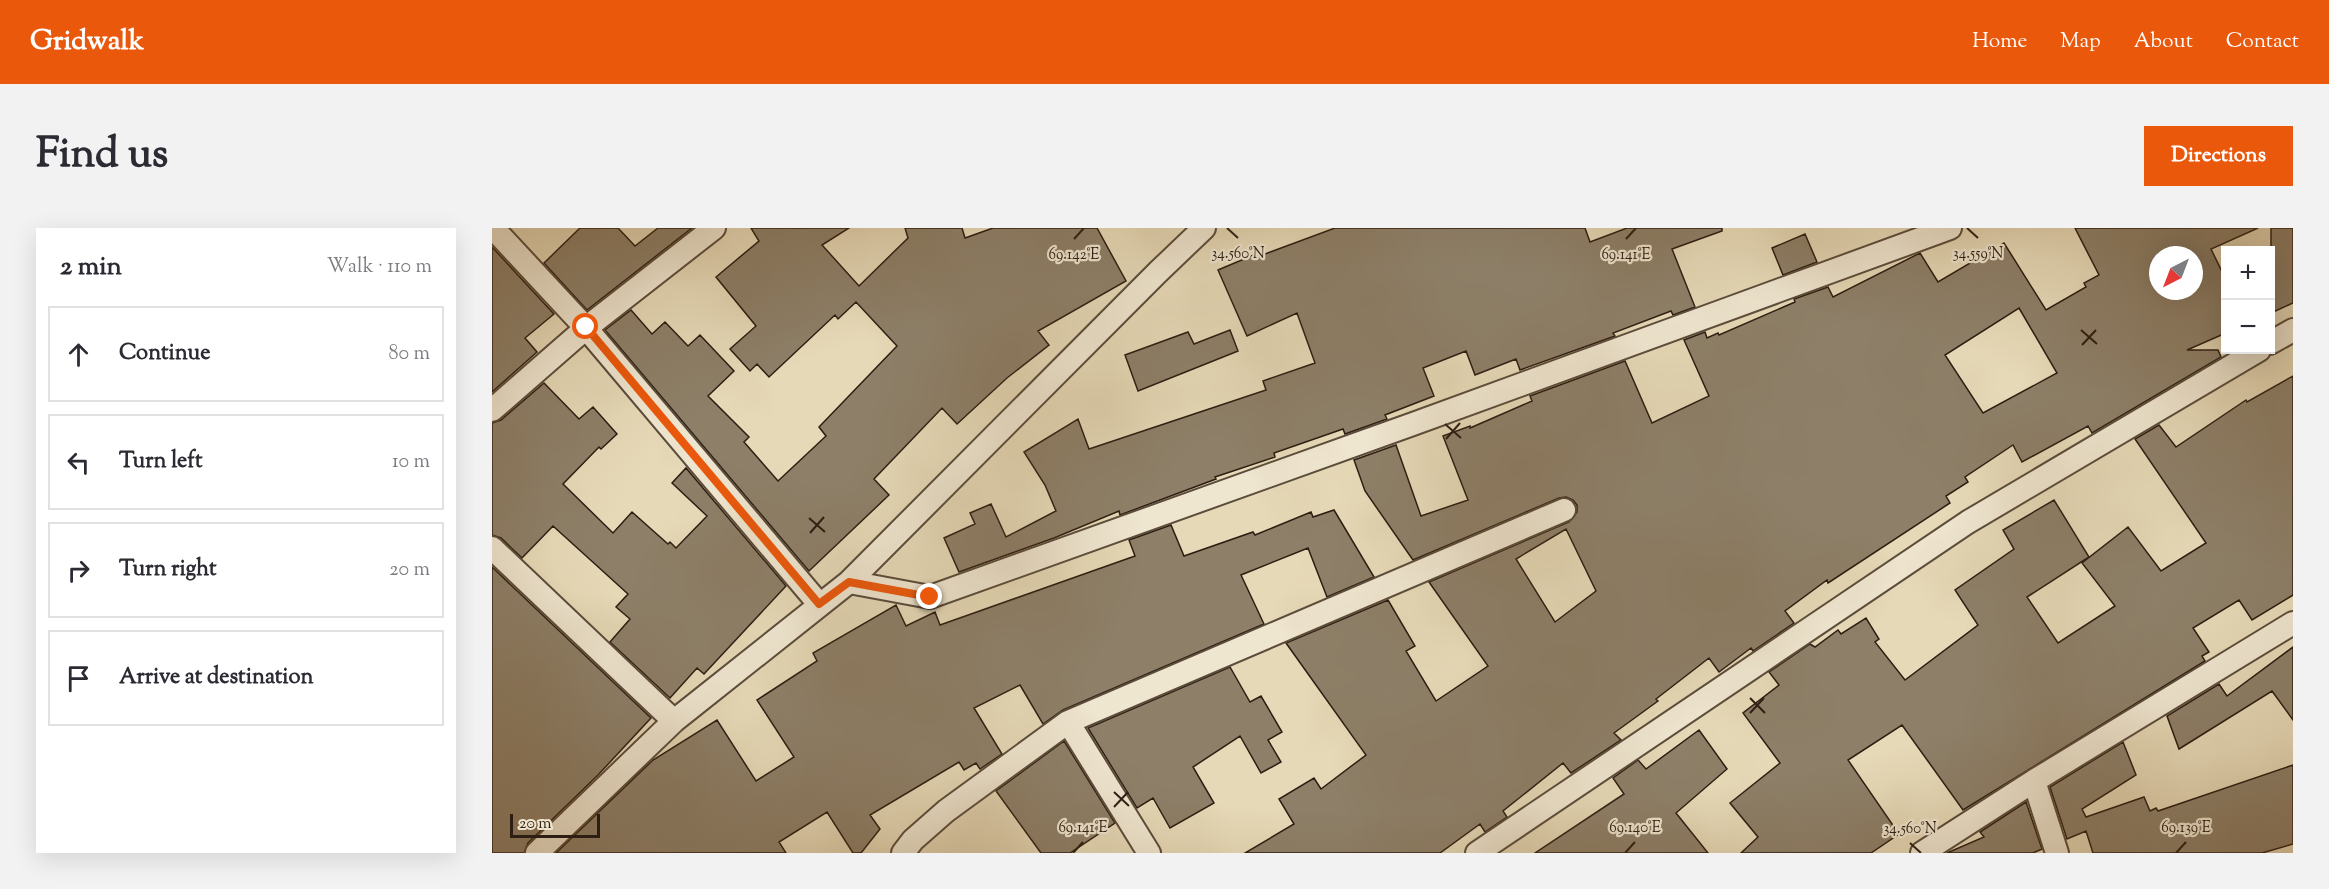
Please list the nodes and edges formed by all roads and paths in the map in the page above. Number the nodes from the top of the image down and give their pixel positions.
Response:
1 (493, 228) edge
2 (714, 228) edge
3 (1204, 228) edge
4 (1950, 228) edge
5 (586, 327) junction
6 (2293, 330) edge
7 (2275, 341) edge
8 (2252, 354) edge
9 (492, 410) edge
10 (1564, 510) dead end
11 (492, 548) edge
12 (849, 582) junction
13 (819, 604) junction
14 (2293, 623) edge
15 (674, 721) junction
16 (1068, 722) junction
17 (2034, 781) junction
18 (537, 853) edge
19 (903, 853) edge
20 (1149, 853) edge
21 (1477, 853) edge
22 (1922, 853) edge
23 (2057, 853) edge

1 - 5 street
2 - 5 street
3 - 12 street
4 - 12 street
5 - 9 street
5 - 13 street
6 - 7 street
8 - 21 street
10 - 16 street
11 - 15 street
12 - 13 street
13 - 15 street
14 - 17 street
15 - 18 street
16 - 19 street
16 - 20 street
17 - 22 street
17 - 23 street

